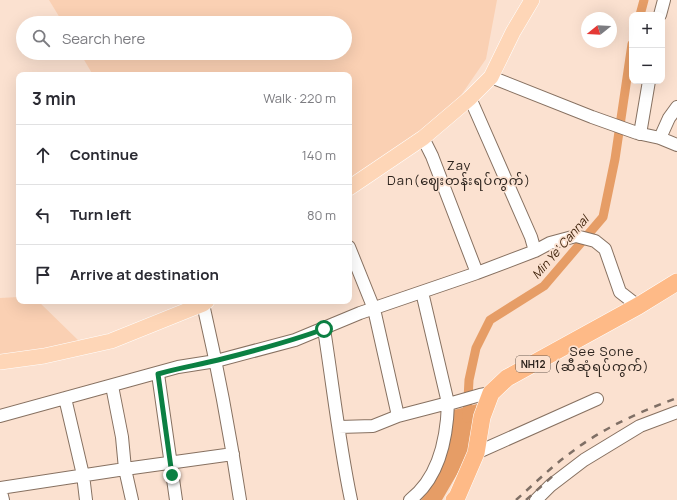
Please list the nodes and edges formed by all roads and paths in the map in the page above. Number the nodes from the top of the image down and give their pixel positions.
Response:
1 (532, 0) edge
2 (664, 0) edge
3 (661, 12) edge
4 (491, 77) junction
5 (648, 84) edge
6 (470, 98) junction
7 (677, 107) edge
8 (639, 133) junction
9 (424, 138) junction
10 (660, 138) junction
11 (677, 145) edge
12 (352, 186) edge
13 (535, 251) junction
14 (352, 254) edge
15 (478, 273) junction
16 (677, 282) edge
17 (422, 292) junction
18 (203, 304) edge
19 (205, 304) edge
20 (638, 306) junction
21 (374, 309) junction
22 (324, 329) junction
23 (216, 361) junction
24 (0, 362) edge
25 (158, 374) junction
26 (112, 386) junction
27 (486, 394) junction
28 (65, 398) junction
29 (597, 398) dead end
30 (450, 403) junction
31 (677, 412) edge
32 (0, 416) edge
33 (398, 416) junction
34 (339, 426) junction
35 (476, 453) junction
36 (233, 454) junction
37 (171, 463) junction
38 (125, 469) junction
39 (83, 475) junction
40 (0, 488) edge
41 (3, 500) edge
42 (86, 500) edge
43 (132, 500) edge
44 (176, 500) edge
45 (240, 500) edge
46 (350, 500) edge
47 (410, 500) edge
48 (454, 500) edge
49 (536, 500) edge

1 - 4 main road
2 - 3 street
4 - 6 main road
4 - 8 street
5 - 8 street
6 - 9 main road
6 - 13 street
7 - 10 street
8 - 10 street
9 - 12 main road
9 - 15 street
10 - 11 street
13 - 15 street
13 - 20 street
14 - 21 street
15 - 17 street
16 - 20 highway, NH12
17 - 21 street
17 - 30 street
18 - 24 main road
19 - 23 street
20 - 27 highway, NH12
21 - 22 street
21 - 33 street
22 - 23 street
22 - 34 street
23 - 25 street
23 - 36 street
25 - 26 street
25 - 37 street
26 - 28 street
26 - 38 street
27 - 30 street
27 - 35 highway, NH12
28 - 32 street
28 - 39 street
29 - 35 street
30 - 33 street
30 - 47 street
31 - 49 street
33 - 34 street
34 - 46 street
35 - 48 highway, NH12
36 - 37 street
36 - 45 street
37 - 38 street
37 - 44 street
38 - 39 street
38 - 43 street
39 - 40 street
39 - 42 street
40 - 41 street

